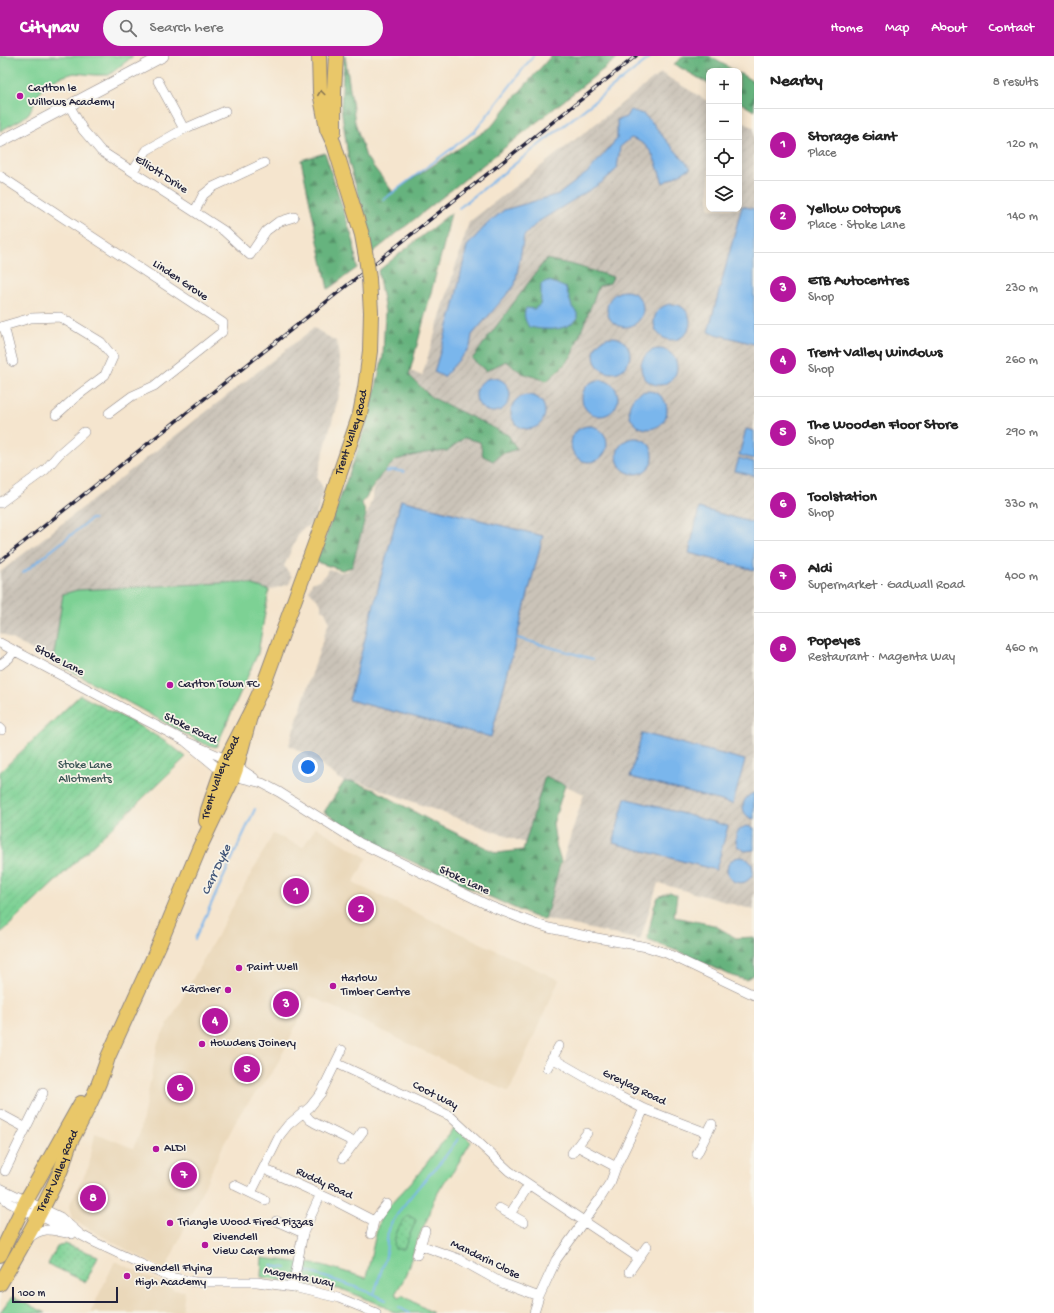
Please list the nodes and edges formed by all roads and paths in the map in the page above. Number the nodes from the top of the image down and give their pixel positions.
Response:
1 (163, 56) edge
2 (319, 56) edge
3 (336, 56) edge
4 (158, 81) dead end
5 (69, 105) junction
6 (225, 110) dead end
7 (184, 129) junction
8 (0, 142) edge
9 (334, 144) junction
10 (264, 163) dead end
11 (133, 171) junction
12 (0, 176) edge
13 (195, 211) junction
14 (294, 217) dead end
15 (2, 327) edge
16 (13, 362) dead end
17 (108, 413) dead end
18 (56, 415) dead end
19 (84, 432) dead end
20 (0, 503) edge
21 (0, 643) edge
22 (14, 651) junction
23 (0, 665) edge
24 (108, 700) joint
25 (230, 768) junction
26 (754, 995) edge
27 (559, 1046) dead end
28 (342, 1050) dead end
29 (108, 1056) junction
30 (552, 1058) junction
31 (336, 1063) junction
32 (547, 1068) dead end
33 (43, 1092) dead end
34 (644, 1109) junction
35 (303, 1112) junction
36 (0, 1114) edge
37 (712, 1124) dead end
38 (26, 1128) junction
39 (362, 1131) dead end
40 (587, 1133) dead end
41 (707, 1133) junction
42 (354, 1142) junction
43 (697, 1154) dead end
44 (343, 1158) dead end
45 (616, 1167) junction
46 (264, 1169) junction
47 (5, 1171) dead end
48 (234, 1185) dead end
49 (528, 1185) junction
50 (0, 1188) edge
51 (251, 1193) junction
52 (0, 1194) edge
53 (320, 1196) junction
54 (265, 1200) dead end
55 (387, 1204) dead end
56 (499, 1208) dead end
57 (32, 1209) junction
58 (510, 1214) junction
59 (585, 1220) junction
60 (276, 1221) dead end
61 (374, 1221) junction
62 (524, 1222) dead end
63 (425, 1232) dead end
64 (303, 1233) junction
65 (371, 1234) dead end
66 (77, 1235) junction
67 (25, 1243) junction
68 (420, 1245) junction
69 (647, 1246) dead end
70 (0, 1255) edge
71 (417, 1255) dead end
72 (640, 1258) junction
73 (0, 1270) edge
74 (629, 1272) dead end
75 (0, 1284) edge
76 (293, 1286) junction
77 (538, 1297) junction
78 (371, 1312) edge
79 (534, 1313) edge

1 - 5 street
9 -> 2 main road, Trent Valley Road
3 - 9 main road, Trent Valley Road
4 - 7 street
5 - 8 street
5 - 11 street, Elliott Drive
6 - 7 street
7 - 11 street
9 - 25 main road, Trent Valley Road, bridge
10 - 13 street
11 - 13 street, Elliott Drive
12 - 17 street, Linden Grove
13 - 14 street, Elliott Drive
15 - 16 street
15 - 18 street
19 - 20 street
21 - 22 street, Stoke Lane
22 - 23 street
22 - 24 street, Stoke Lane
24 - 25 street, Stoke Road
25 - 26 street, Stoke Lane
25 - 29 main road, Trent Valley Road
27 - 30 street
28 - 31 street
29 - 57 main road, Trent Valley Road
29 - 57 main road, Trent Valley Road
30 - 32 street
30 - 34 street, Greylag Road
31 - 35 street
31 - 49 street, Coot Way
33 - 38 street
34 - 41 street, Greylag Road
34 - 45 street
35 - 42 street
35 - 46 street
36 - 38 street
37 - 41 street
38 - 47 street
39 - 42 street
40 - 45 street
41 - 43 street
42 - 44 street
45 - 59 street
46 - 51 street
46 - 53 street, Ruddy Road
48 - 51 street
49 - 58 street
49 - 59 street, Coot Way
50 - 57 street
51 - 54 street
52 - 57 street
53 - 61 street, Ruddy Road
53 - 64 street
55 - 61 street
56 - 58 street
57 - 66 street
57 - 67 main road, Trent Valley Road
57 - 70 main road, Trent Valley Road
57 - 73 main road
58 - 62 street
59 - 72 street, Coot Way
59 - 77 street
60 - 64 street
61 - 65 street
63 - 68 street
64 - 76 street
66 - 67 street
66 - 76 street, Magenta Way
67 - 75 main road, Trent Valley Road
68 - 71 street
68 - 77 street, Mandarin Close
69 - 72 street
72 - 74 street
76 - 78 street, Magenta Way
77 - 79 street

